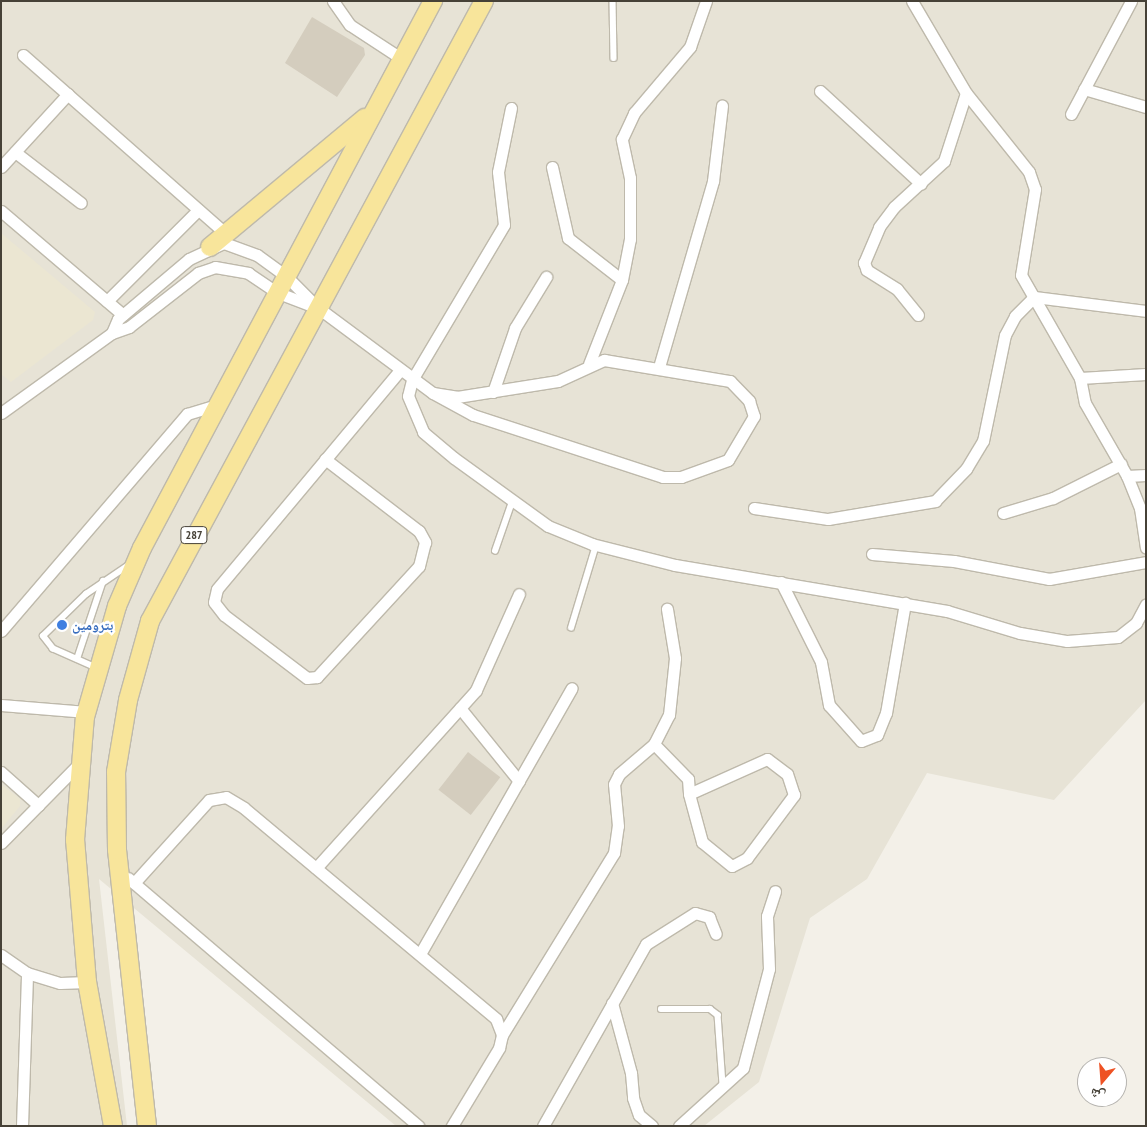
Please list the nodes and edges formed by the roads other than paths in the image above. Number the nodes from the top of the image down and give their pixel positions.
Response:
1 (333, 1) edge
2 (433, 1) edge
3 (484, 1) edge
4 (613, 1) edge
5 (706, 1) edge
6 (912, 1) edge
7 (1131, 1) edge
8 (23, 55) dead end
9 (614, 58) dead end
10 (402, 59) junction
11 (1084, 89) junction
12 (820, 91) dead end
13 (966, 93) junction
14 (68, 94) junction
15 (722, 106) dead end
16 (1146, 107) edge
17 (511, 108) dead end
18 (375, 109) junction
19 (1071, 114) dead end
20 (15, 152) junction
21 (1, 167) edge
22 (552, 167) dead end
23 (921, 184) junction
24 (81, 203) dead end
25 (198, 210) junction
26 (1, 211) edge
27 (226, 234) junction
28 (210, 247) junction
29 (285, 274) junction
30 (546, 277) dead end
31 (622, 280) junction
32 (276, 292) junction
33 (1034, 297) junction
34 (107, 301) junction
35 (317, 307) junction
36 (1146, 311) edge
37 (123, 315) junction
38 (918, 315) dead end
39 (112, 333) junction
40 (589, 364) junction
41 (659, 367) junction
42 (399, 371) junction
43 (1146, 374) edge
44 (1080, 378) junction
45 (412, 380) junction
46 (492, 392) junction
47 (433, 393) junction
48 (217, 405) junction
49 (1, 413) edge
50 (325, 460) junction
51 (1121, 464) junction
52 (1146, 475) edge
53 (1127, 476) junction
54 (512, 502) junction
55 (754, 508) dead end
56 (1003, 513) dead end
57 (596, 545) junction
58 (1146, 548) edge
59 (495, 552) dead end
60 (872, 554) dead end
61 (138, 557) junction
62 (1146, 562) edge
63 (103, 581) junction
64 (781, 582) junction
65 (519, 594) dead end
66 (905, 603) junction
67 (1146, 604) edge
68 (667, 609) dead end
69 (571, 628) dead end
70 (1, 631) edge
71 (77, 659) junction
72 (99, 670) junction
73 (572, 688) dead end
74 (1, 705) edge
75 (460, 708) junction
76 (86, 712) junction
77 (654, 744) junction
78 (80, 764) junction
79 (1, 772) edge
80 (519, 781) junction
81 (689, 794) junction
82 (38, 805) junction
83 (1, 843) edge
84 (316, 868) junction
85 (119, 870) junction
86 (134, 883) junction
87 (775, 890) dead end
88 (716, 934) dead end
89 (420, 954) junction
90 (1, 955) edge
91 (27, 973) junction
92 (87, 982) junction
93 (612, 1003) junction
94 (661, 1009) dead end
95 (502, 1035) junction
96 (723, 1090) junction
97 (22, 1126) edge
98 (113, 1126) edge
99 (147, 1126) edge
100 (418, 1126) edge
101 (452, 1126) edge
102 (544, 1126) edge
103 (652, 1126) edge
104 (679, 1126) edge

1 - 10 street
2 - 10 main road
3 - 35 main road, 287
4 - 9 lane
5 - 31 street
6 - 13 street
7 - 11 street
8 - 14 street
10 - 18 main road
11 - 16 street
11 - 19 street
12 - 23 street
13 - 23 street
13 - 33 street
14 - 20 street
14 - 25 street
15 - 41 street
17 - 45 street
18 - 27 main road
18 - 29 main road
20 - 21 street
20 - 24 street
22 - 31 street
23 - 38 street
25 - 27 street
25 - 34 street
26 - 34 street
27 - 28 main road
28 - 29 street
28 - 37 street
29 - 32 main road
29 - 35 street
30 - 46 street
31 - 40 street
32 - 35 street
32 - 39 street
32 - 48 main road
33 - 36 street
33 - 44 street
33 - 55 street
34 - 37 street
35 - 42 street
35 - 85 main road, 287
37 - 39 street
39 - 49 street
40 - 41 street
40 - 46 street
41 - 47 street
42 - 45 street
42 - 50 street
43 - 44 street
44 - 51 street
45 - 47 street
45 - 54 street
46 - 47 street
48 - 61 main road
48 - 70 street
50 - 50 street
51 - 53 street
51 - 56 street
52 - 53 street
53 - 58 street
54 - 57 street
54 - 59 lane
57 - 64 street
57 - 69 lane
60 - 62 street
61 - 63 lane
61 - 72 main road
63 - 71 lane
63 - 71 lane
64 - 66 street
64 - 66 street
65 - 75 street
66 - 67 street
68 - 77 street
71 - 72 lane
72 - 76 main road
73 - 80 street
74 - 76 street
75 - 80 street
75 - 84 street
76 - 78 main road
77 - 81 street
77 - 95 street
78 - 82 street
78 - 92 main road
79 - 82 street
80 - 89 street
81 - 81 street
82 - 83 street
84 - 86 street
84 - 89 street
85 - 86 street
85 - 99 main road, 287
86 - 100 street
87 - 96 street
88 - 93 street
89 - 95 street
90 - 91 street
91 - 92 street
91 - 97 street
92 - 98 main road
93 - 102 street
93 - 103 street
94 - 96 lane
95 - 101 street
96 - 104 street

